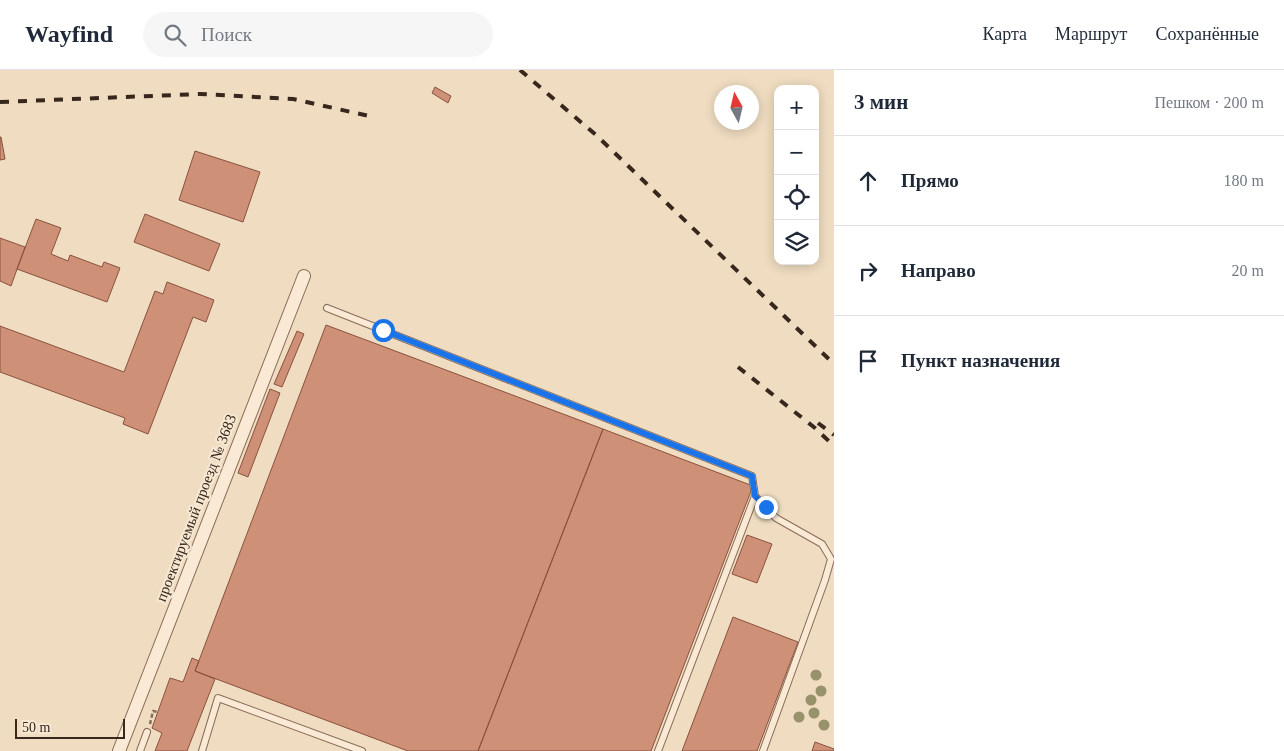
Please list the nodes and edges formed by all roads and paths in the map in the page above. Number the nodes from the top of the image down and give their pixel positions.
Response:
1 (304, 276) dead end
2 (328, 308) dead end
3 (755, 496) junction
4 (158, 712) dead end
5 (147, 732) joint
6 (119, 751) edge
7 (140, 751) edge
8 (202, 751) edge
9 (362, 751) edge
10 (658, 751) edge
11 (762, 751) edge

1 - 6 street, проектируемый проезд № 3683
2 - 3 lane
3 - 10 lane
3 - 11 lane
4 - 5 path
5 - 7 lane
8 - 9 lane

